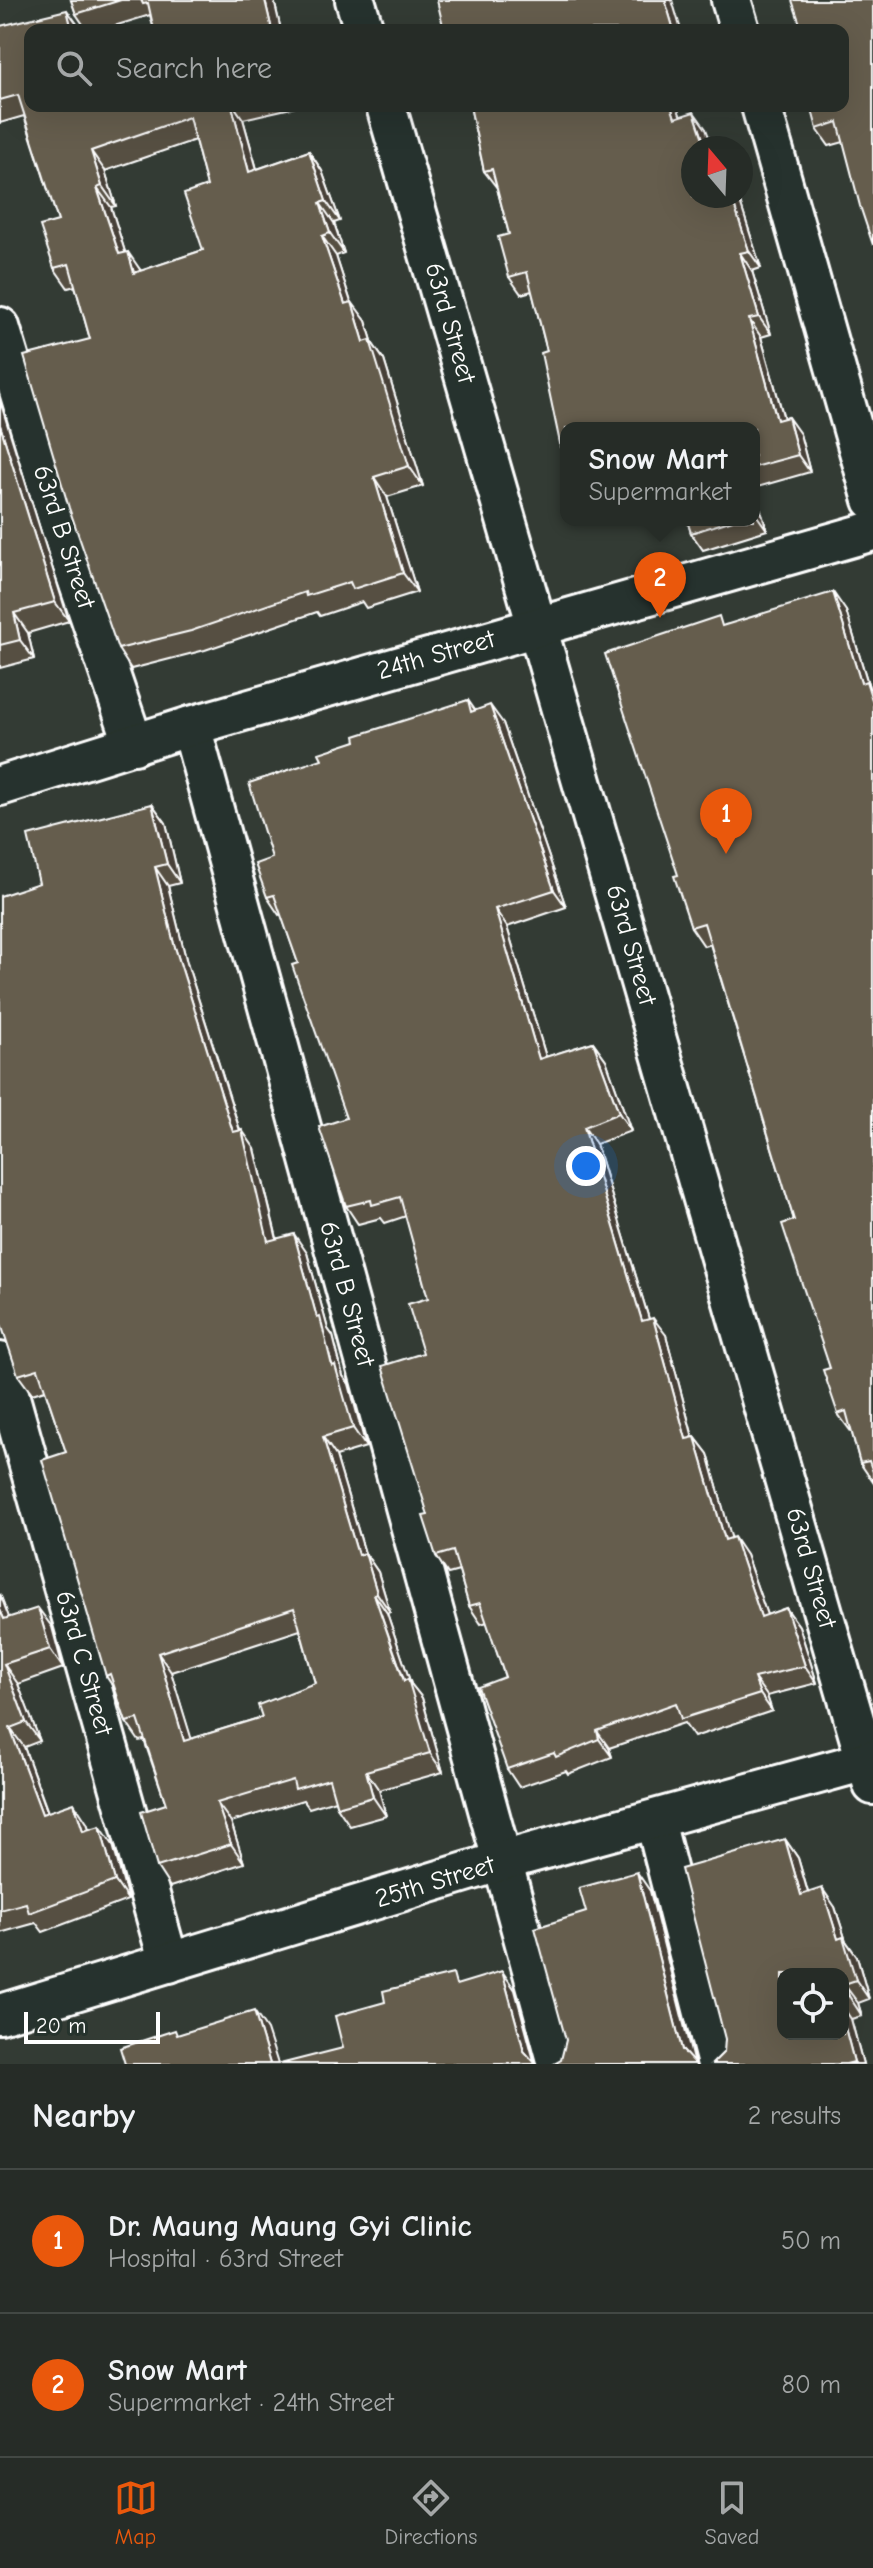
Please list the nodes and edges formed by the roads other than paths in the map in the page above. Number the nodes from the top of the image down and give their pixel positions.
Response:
1 (355, 0) edge
2 (731, 0) edge
3 (362, 24) edge
4 (738, 24) edge
5 (388, 112) edge
6 (763, 112) edge
7 (0, 327) edge
8 (873, 500) edge
9 (873, 531) edge
10 (539, 625) junction
11 (191, 726) junction
12 (134, 745) junction
13 (0, 786) edge
14 (0, 1362) edge
15 (871, 1768) edge
16 (655, 1821) junction
17 (502, 1861) junction
18 (169, 1963) junction
19 (0, 2014) edge
20 (558, 2064) edge
21 (717, 2064) edge

1 - 3 street
2 - 4 street
5 - 10 street, 63rd Street
6 - 8 street
7 - 12 street, 63rd B Street
9 - 10 street, 24th Street
10 - 11 street, 24th Street
10 - 15 street, 63rd Street
11 - 12 street, 24th Street
11 - 17 street, 63rd B Street
12 - 13 street, 24th Street
14 - 18 street, 63rd C Street
15 - 16 street, 25th Street
16 - 17 street, 25th Street
16 - 21 street
17 - 18 street, 25th Street
17 - 20 street, 63rd B Street
18 - 19 street, 25th Street

